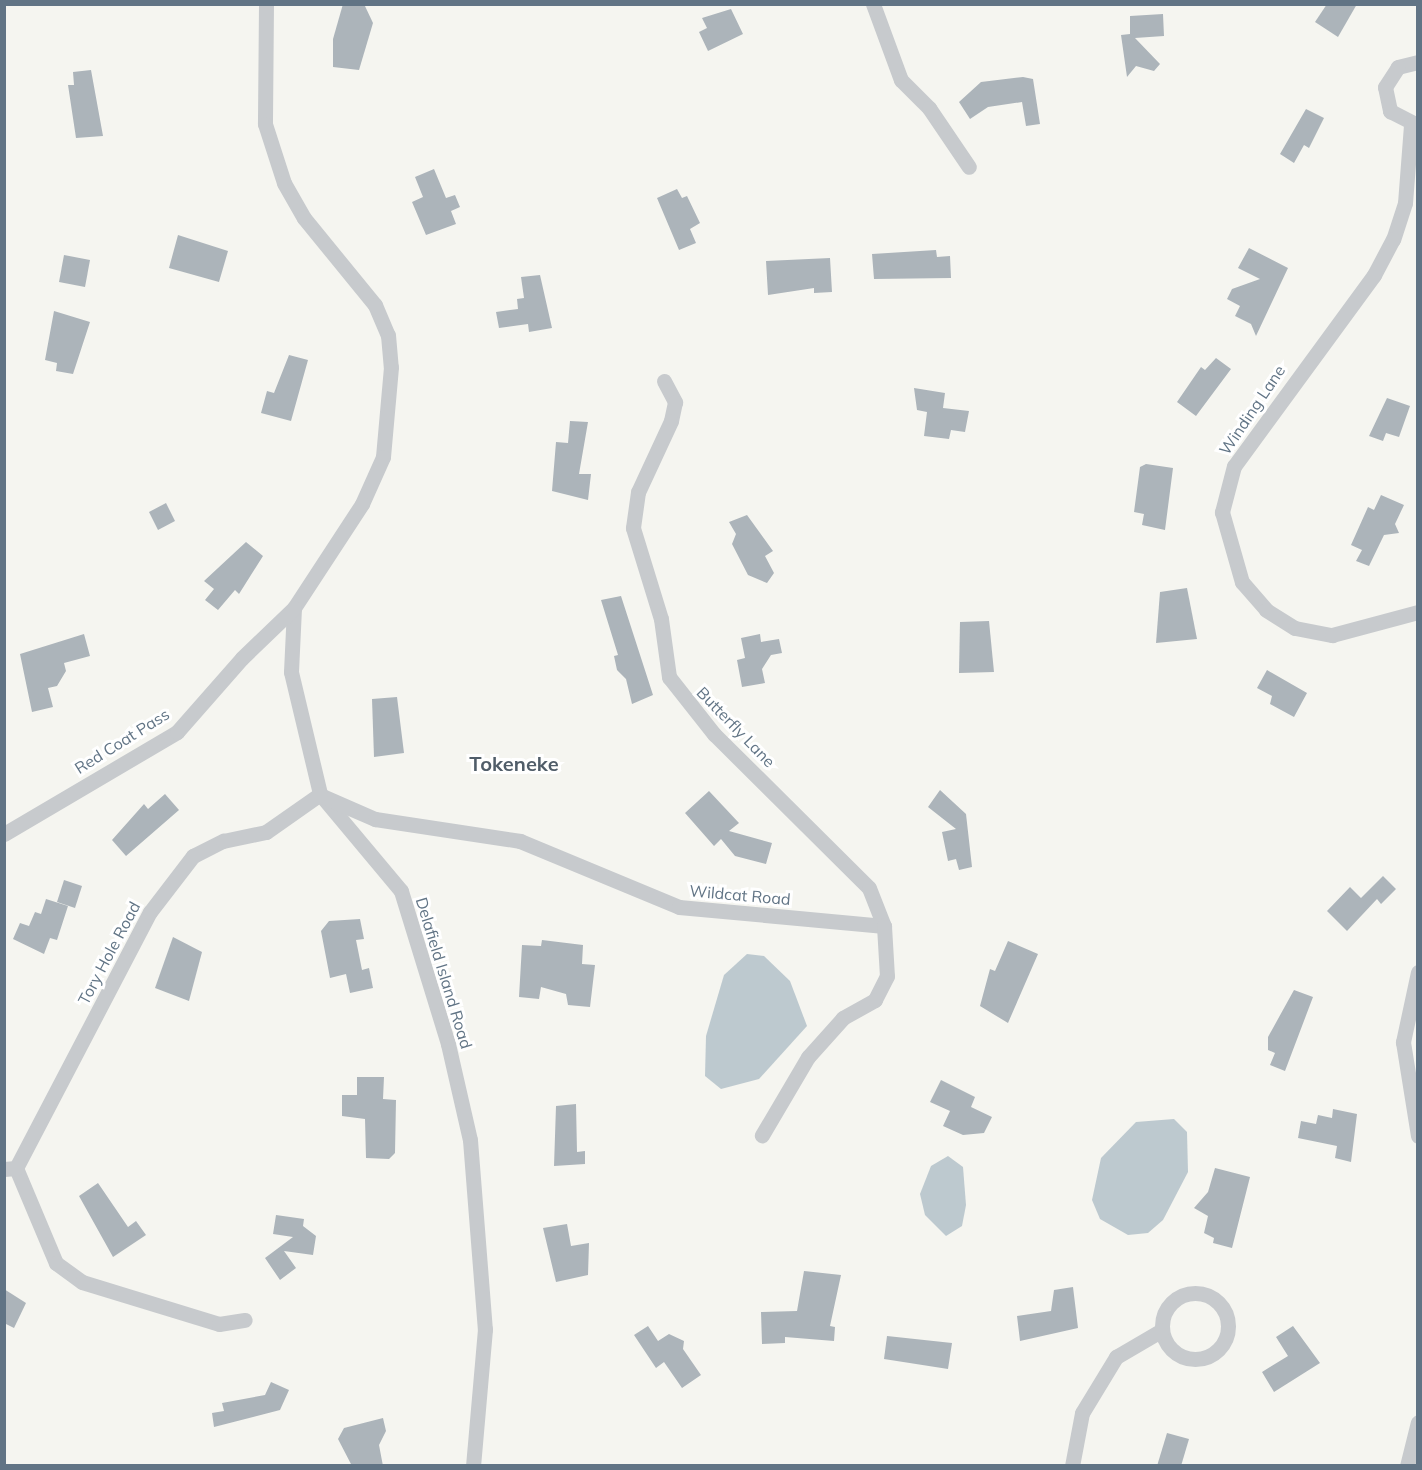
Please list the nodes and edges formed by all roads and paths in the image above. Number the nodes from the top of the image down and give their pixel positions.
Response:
1 (266, 4) edge
2 (873, 4) edge
3 (1418, 62) edge
4 (1414, 125) edge
5 (969, 167) dead end
6 (664, 381) dead end
7 (294, 608) junction
8 (1418, 612) edge
9 (320, 794) junction
10 (4, 834) edge
11 (884, 926) junction
12 (1418, 972) edge
13 (762, 1135) dead end
14 (1418, 1136) edge
15 (10, 1168) edge
16 (245, 1320) dead end
17 (1162, 1330) junction
18 (1418, 1422) edge
19 (473, 1466) edge
20 (1072, 1466) edge
21 (1407, 1466) edge

1 - 7 street
2 - 5 street
3 - 4 street, Winding Lane
4 - 8 street, Winding Lane
6 - 11 street, Butterfly Lane
7 - 9 street, Delafield Island Road
7 - 10 street, Red Coat Pass
9 - 11 street, Wildcat Road
9 - 15 street, Tory Hole Road
9 - 19 street, Delafield Island Road
11 - 13 street
12 - 14 street
15 - 16 street, Tory Hole Road
17 - 17 street
17 - 20 street
18 - 21 street

